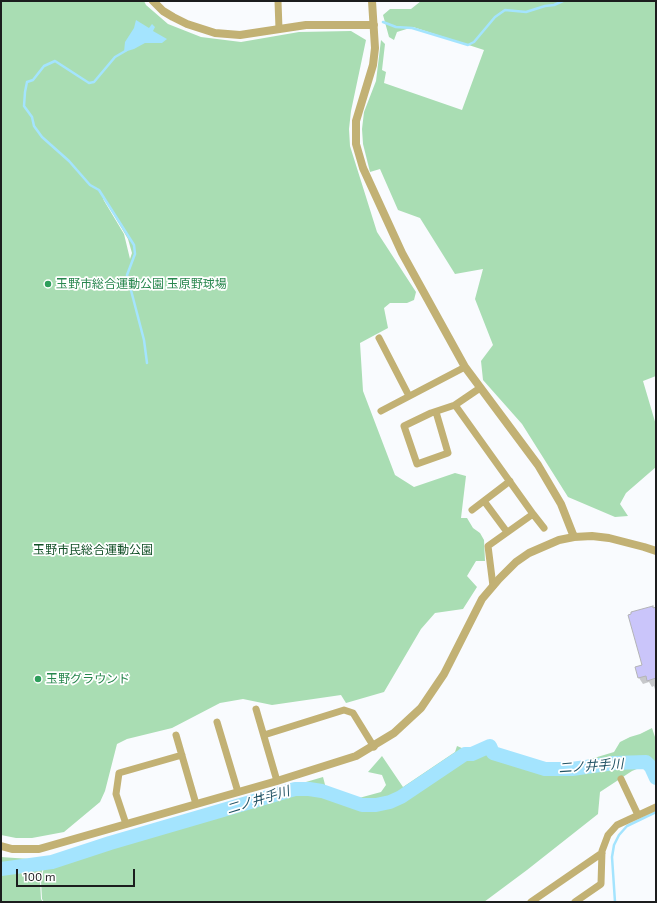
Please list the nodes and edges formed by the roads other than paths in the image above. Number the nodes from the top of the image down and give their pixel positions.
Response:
1 (153, 1) edge
2 (278, 1) edge
3 (372, 1) edge
4 (374, 25) junction
5 (279, 29) junction
6 (379, 338) dead end
7 (465, 367) junction
8 (480, 388) junction
9 (409, 396) junction
10 (455, 405) junction
11 (382, 411) dead end
12 (436, 412) junction
13 (510, 481) junction
14 (484, 501) junction
15 (472, 510) dead end
16 (533, 514) junction
17 (544, 528) dead end
18 (507, 532) junction
19 (574, 536) junction
20 (656, 551) edge
21 (493, 586) junction
22 (256, 709) dead end
23 (216, 722) dead end
24 (176, 735) dead end
25 (264, 735) junction
26 (374, 746) junction
27 (182, 755) junction
28 (621, 779) dead end
29 (277, 780) junction
30 (238, 792) junction
31 (196, 804) junction
32 (656, 807) edge
33 (638, 815) junction
34 (126, 824) junction
35 (1, 846) edge
36 (602, 853) junction
37 (531, 902) edge
38 (575, 902) edge

1 - 5 street
2 - 5 street
3 - 4 street
4 - 5 street
4 - 7 street
6 - 9 street
7 - 8 street
7 - 9 street
8 - 10 street
8 - 19 street
9 - 11 street
10 - 12 street
10 - 13 street
12 - 12 street
13 - 14 street
13 - 16 street
14 - 15 street
14 - 18 street
16 - 17 street
16 - 18 street
18 - 21 street
19 - 20 street
19 - 21 street
21 - 26 street
22 - 25 street
23 - 30 street
24 - 27 street
25 - 26 street
25 - 29 street
26 - 29 street
27 - 31 street
27 - 34 street
28 - 33 street
29 - 30 street
30 - 31 street
31 - 34 street
32 - 33 street
33 - 36 street
34 - 35 street
36 - 37 street
36 - 38 street

